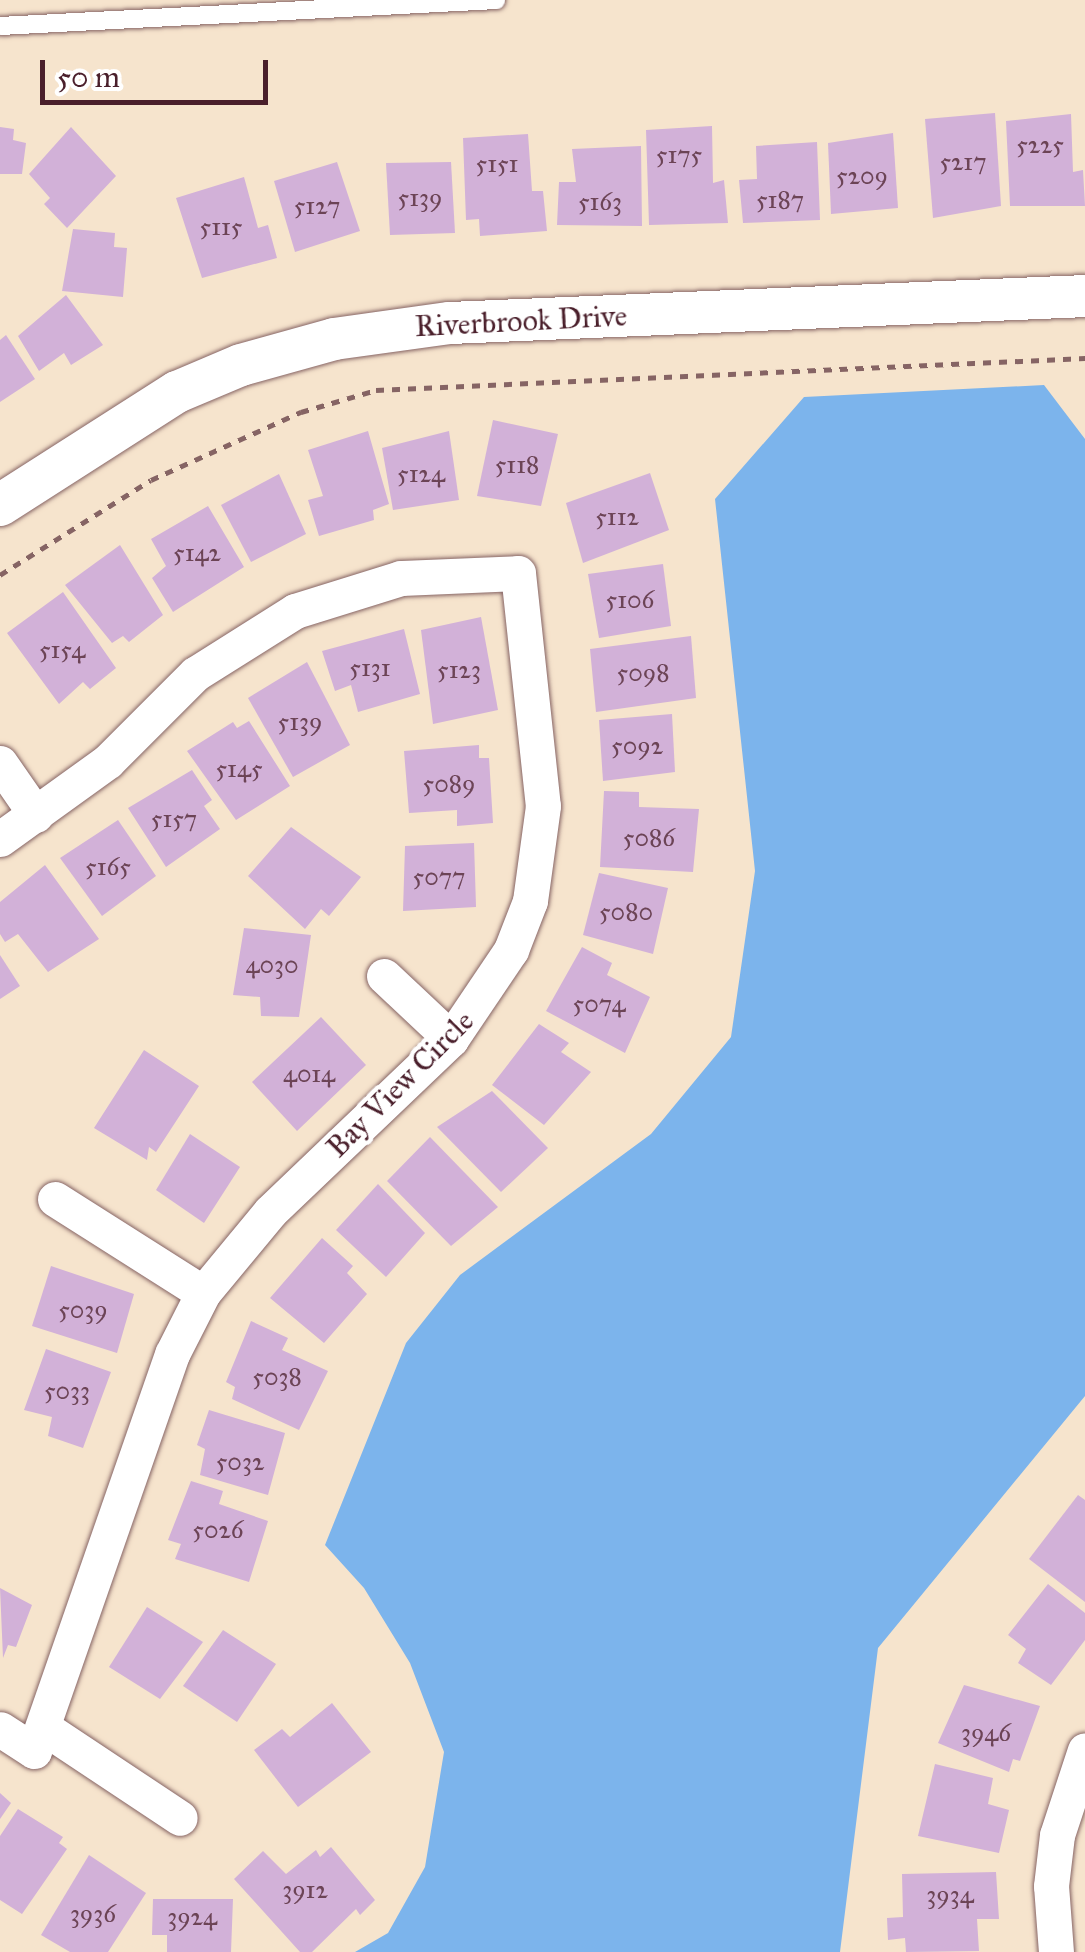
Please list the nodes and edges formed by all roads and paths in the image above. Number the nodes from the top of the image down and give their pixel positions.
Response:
1 (496, 0) edge
2 (0, 26) edge
3 (1085, 296) edge
4 (1085, 358) edge
5 (0, 505) edge
6 (0, 575) edge
7 (0, 763) edge
8 (36, 816) junction
9 (0, 839) edge
10 (384, 976) dead end
11 (452, 1039) junction
12 (55, 1200) dead end
13 (204, 1293) junction
14 (42, 1727) junction
15 (0, 1729) edge
16 (1085, 1750) edge
17 (180, 1818) dead end
18 (1056, 1952) edge

1 - 2 lane
3 - 5 street, Riverbrook Drive
4 - 6 path
7 - 8 street
8 - 9 street, Bay View Circle
8 - 11 street, Bay View Circle
10 - 11 street
11 - 13 street, Bay View Circle
12 - 13 street
13 - 14 street, Bay View Circle
14 - 15 street
14 - 17 street
16 - 18 street

